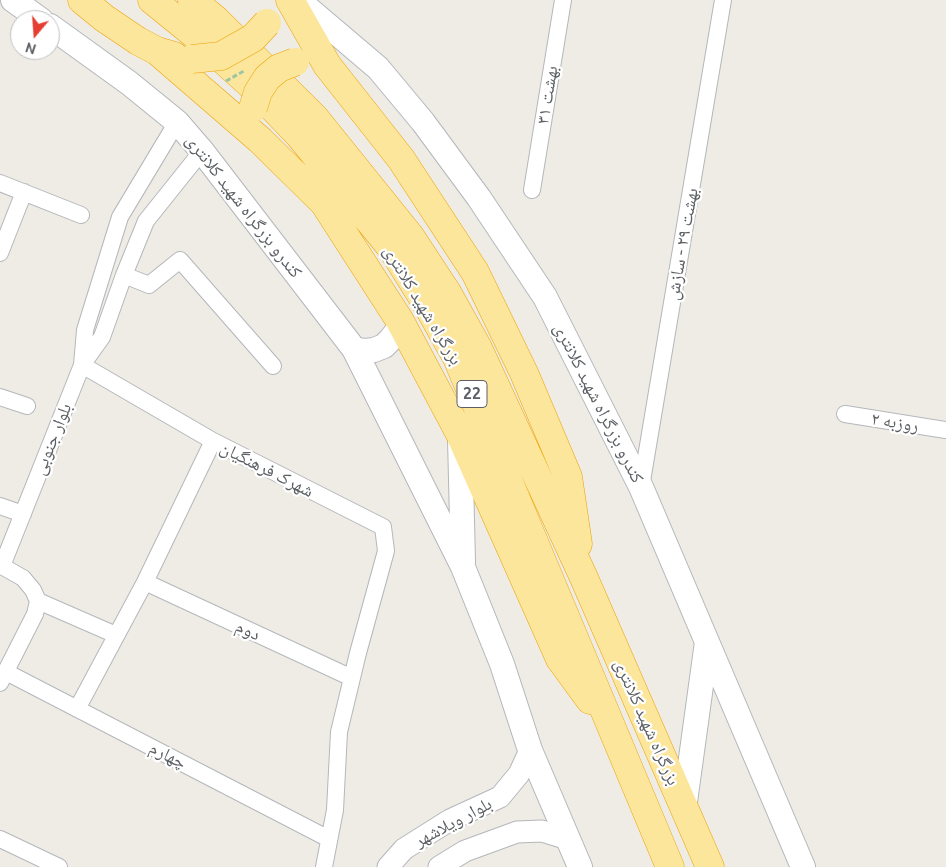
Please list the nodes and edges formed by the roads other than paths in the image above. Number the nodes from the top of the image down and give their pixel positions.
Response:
1 (13, 0) edge
2 (82, 0) edge
3 (152, 0) edge
4 (192, 0) edge
5 (290, 0) edge
6 (298, 0) edge
7 (563, 0) edge
8 (723, 0) edge
9 (27, 10) edge
10 (272, 12) edge
11 (60, 33) edge
12 (157, 51) junction
13 (327, 65) junction
14 (177, 122) junction
15 (260, 140) junction
16 (202, 151) junction
17 (0, 183) edge
18 (532, 190) dead end
19 (24, 192) junction
20 (81, 215) dead end
21 (0, 253) edge
22 (124, 275) junction
23 (400, 321) junction
24 (354, 349) junction
25 (82, 365) junction
26 (273, 366) dead end
27 (0, 397) edge
28 (27, 406) dead end
29 (845, 414) dead end
30 (946, 430) edge
31 (460, 434) junction
32 (213, 441) junction
33 (641, 487) junction
34 (0, 506) edge
35 (23, 514) junction
36 (1, 566) edge
37 (463, 567) junction
38 (584, 578) junction
39 (145, 582) junction
40 (38, 601) junction
41 (116, 635) junction
42 (707, 641) junction
43 (3, 677) edge
44 (352, 678) junction
45 (77, 708) junction
46 (614, 734) junction
47 (530, 750) junction
48 (684, 808) junction
49 (0, 839) edge
50 (329, 839) junction
51 (568, 839) junction
52 (710, 866) edge
53 (59, 867) edge
54 (324, 867) edge
55 (388, 867) edge
56 (439, 867) edge
57 (580, 867) edge
58 (670, 867) edge
59 (804, 867) edge

1 - 9 main road
2 - 12 highway
3 - 46 highway, بزرگراه شهید کلانتری / 22
4 - 38 highway, بزرگراه شهید کلانتری / 22
5 - 13 highway, بزرگراه شهید کلانتری / 22
6 - 33 main road, کندرو بزرگراه شهید کلانتری
7 - 18 street, بهشت ۳۱
8 - 33 street, بهشت ۲۹ - سازش
10 - 12 highway, bridge
11 - 14 main road, کندرو بزرگراه شهید کلانتری
12 - 15 highway, بزرگراه شهید کلانتری
13 - 15 highway, bridge
13 - 38 highway, بزرگراه شهید کلانتری / 22
14 - 16 main road, کندرو بزرگراه شهید کلانتری
14 - 25 street
15 - 23 highway, بزرگراه شهید کلانتری
16 - 22 street
16 - 24 main road, کندرو بزرگراه شهید کلانتری
17 - 19 street
19 - 20 street
19 - 21 street
22 - 25 street
22 - 26 street
23 - 24 main road
23 - 31 highway, بزرگراه شهید کلانتری
24 - 37 main road, کندرو بزرگراه شهید کلانتری
25 - 32 street, شهرک فرهنگیان
25 - 35 street, بلوار جنوبی
27 - 28 street
29 - 30 street, ۲ روزبه
31 - 37 main road
31 - 46 highway, بزرگراه شهید کلانتری
32 - 39 street
32 - 44 street, شهرک فرهنگیان
33 - 42 main road, کندرو بزرگراه شهید کلانتری
34 - 35 street
35 - 36 street, بلوار جنوبی
36 - 40 street
37 - 47 main road, کندرو بزرگراه شهید کلانتری
38 - 48 highway, بزرگراه شهید کلانتری / 22
39 - 41 street
39 - 44 street, دوم
40 - 41 street
40 - 43 street
41 - 45 street
42 - 48 main road
42 - 59 main road, کندرو بزرگراه شهید کلانتری
43 - 45 street, چهارم
44 - 50 street, شهرک فرهنگیان
45 - 50 street, چهارم
46 - 58 highway, بزرگراه شهید کلانتری / 22
47 - 51 main road, کندرو بزرگراه شهید کلانتری
47 - 55 street, بلوار ویلاشهر
48 - 52 highway, بزرگراه شهید کلانتری / 22
49 - 53 street
50 - 54 street, شهرک فرهنگیان
51 - 56 street, بلوار ویلاشهر
51 - 57 main road, کندرو بزرگراه شهید کلانتری

